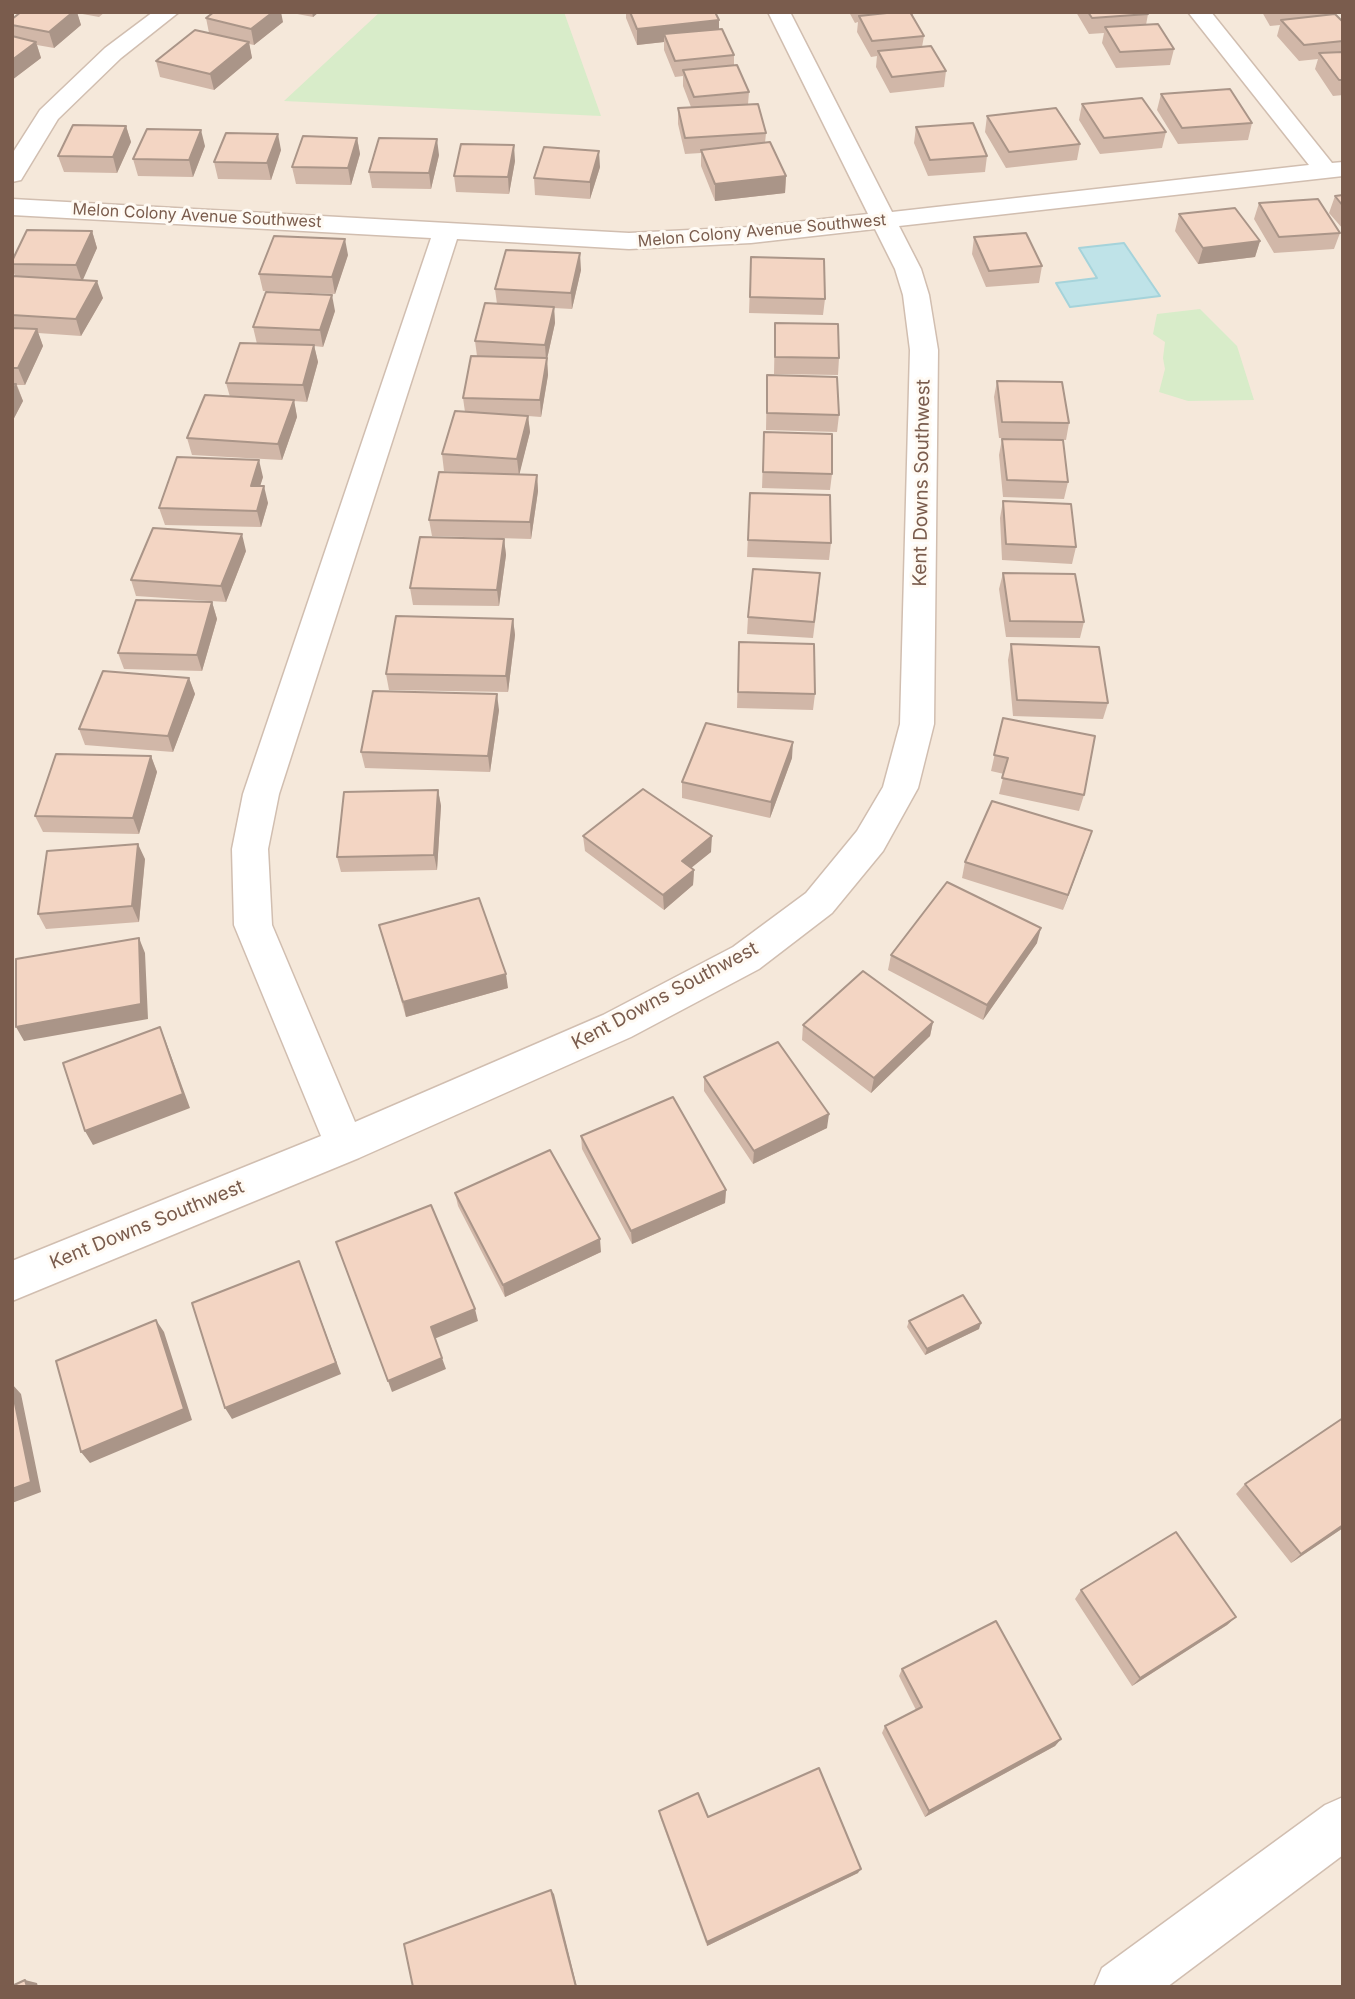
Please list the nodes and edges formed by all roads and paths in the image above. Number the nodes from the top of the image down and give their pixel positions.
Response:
1 (168, 12) edge
2 (779, 12) edge
3 (1199, 12) edge
4 (1334, 170) edge
5 (12, 175) edge
6 (12, 207) edge
7 (885, 221) junction
8 (447, 229) junction
9 (345, 1145) junction
10 (12, 1281) edge
11 (1343, 1823) edge
12 (1121, 1987) edge

1 - 5 street
2 - 7 street, Kent Downs Southwest
3 - 4 street
4 - 7 street, Melon Colony Avenue Southwest
6 - 8 street, Melon Colony Avenue Southwest
7 - 8 street, Melon Colony Avenue Southwest
7 - 9 street, Kent Downs Southwest
8 - 9 street
9 - 10 street, Kent Downs Southwest
11 - 12 street

